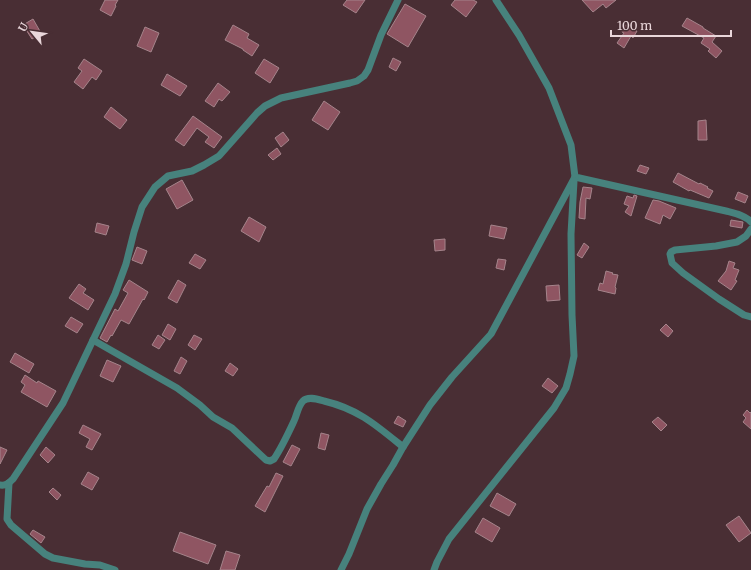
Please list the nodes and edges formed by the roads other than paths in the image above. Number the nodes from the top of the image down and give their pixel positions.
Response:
1 (398, 0) edge
2 (496, 0) edge
3 (575, 177) junction
4 (751, 222) edge
5 (751, 229) edge
6 (751, 317) edge
7 (93, 340) junction
8 (403, 447) junction
9 (9, 483) junction
10 (0, 485) edge
11 (115, 570) edge
12 (341, 570) edge
13 (434, 570) edge

1 - 7 street
2 - 3 street
3 - 4 street
3 - 8 street
3 - 13 street
5 - 6 street
7 - 8 street
7 - 9 street
8 - 12 street
9 - 10 street
9 - 11 street

